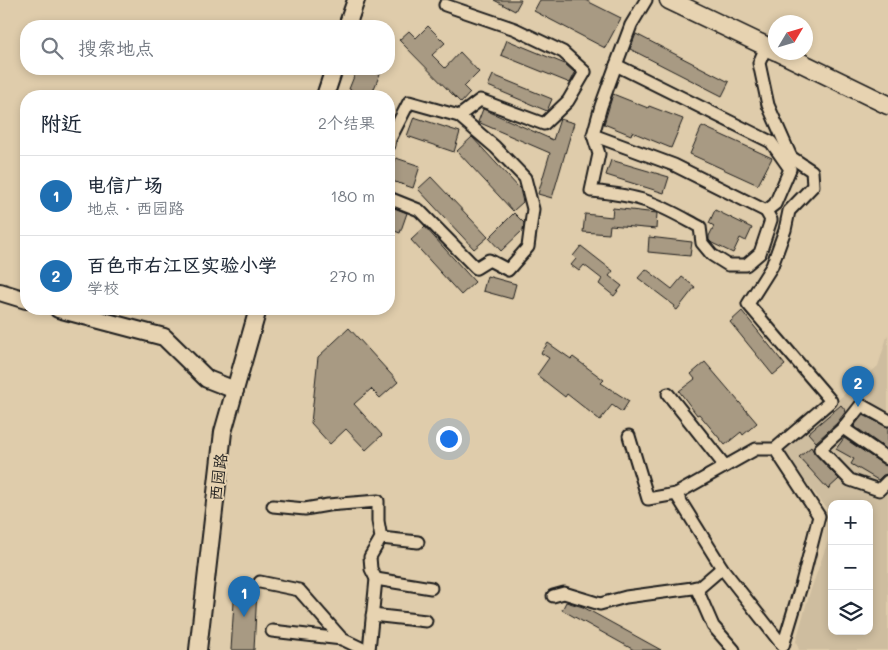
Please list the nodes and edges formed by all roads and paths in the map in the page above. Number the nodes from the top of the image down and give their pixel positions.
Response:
1 (356, 0) edge
2 (646, 0) edge
3 (669, 0) edge
4 (693, 0) edge
5 (445, 5) dead end
6 (350, 20) edge
7 (768, 44) edge
8 (768, 44) edge
9 (768, 53) edge
10 (813, 57) edge
11 (800, 60) edge
12 (616, 65) junction
13 (332, 75) edge
14 (327, 90) edge
15 (888, 92) edge
16 (888, 105) edge
17 (459, 116) junction
18 (395, 129) edge
19 (593, 135) junction
20 (395, 200) edge
21 (766, 211) junction
22 (0, 292) edge
23 (20, 298) edge
24 (81, 315) edge
25 (256, 315) edge
26 (235, 390) junction
27 (668, 394) dead end
28 (888, 420) edge
29 (844, 428) junction
30 (629, 436) dead end
31 (775, 449) junction
32 (888, 459) edge
33 (726, 466) junction
34 (888, 481) edge
35 (676, 494) junction
36 (273, 506) dead end
37 (381, 538) junction
38 (418, 542) dead end
39 (722, 568) junction
40 (376, 579) junction
41 (260, 582) dead end
42 (696, 587) junction
43 (431, 588) dead end
44 (553, 596) dead end
45 (372, 615) junction
46 (426, 621) dead end
47 (272, 631) dead end
48 (342, 640) junction
49 (198, 650) edge
50 (365, 650) edge
51 (369, 650) edge
52 (734, 650) edge

1 - 6 street
2 - 12 street
3 - 7 main road
4 - 8 main road
5 - 17 street
9 - 31 street
10 - 15 main road
11 - 16 main road
12 - 19 street
12 - 21 street
13 - 14 street
17 - 18 street
17 - 20 street
19 - 21 street
19 - 21 street
22 - 23 street
24 - 26 street
25 - 26 street, 西园路
26 - 49 street, 西园路
27 - 33 street
28 - 29 street
29 - 32 street
29 - 34 street
30 - 35 street
31 - 33 street
31 - 39 street
33 - 35 street
35 - 39 street
36 - 37 street
37 - 38 street
37 - 40 street
39 - 42 street
40 - 43 street
40 - 45 street
41 - 48 street
42 - 44 street
42 - 52 street
45 - 46 street
45 - 51 street
47 - 48 street
48 - 50 street

